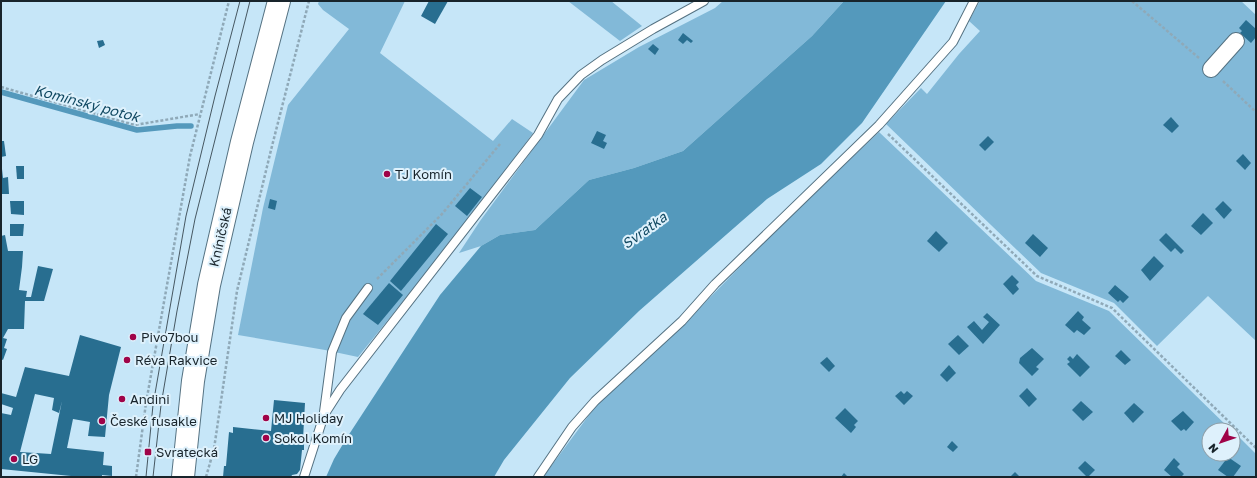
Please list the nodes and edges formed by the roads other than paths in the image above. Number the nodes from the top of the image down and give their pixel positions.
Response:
1 (279, 1) edge
2 (704, 1) edge
3 (974, 1) edge
4 (1236, 41) dead end
5 (1211, 69) road end
6 (368, 288) road end
7 (324, 415) junction
8 (183, 477) edge
9 (304, 477) edge
10 (538, 477) edge

1 - 8 main road, Kníničská
2 - 7 lane
3 - 10 lane
4 - 5 street
6 - 7 lane
7 - 9 lane

